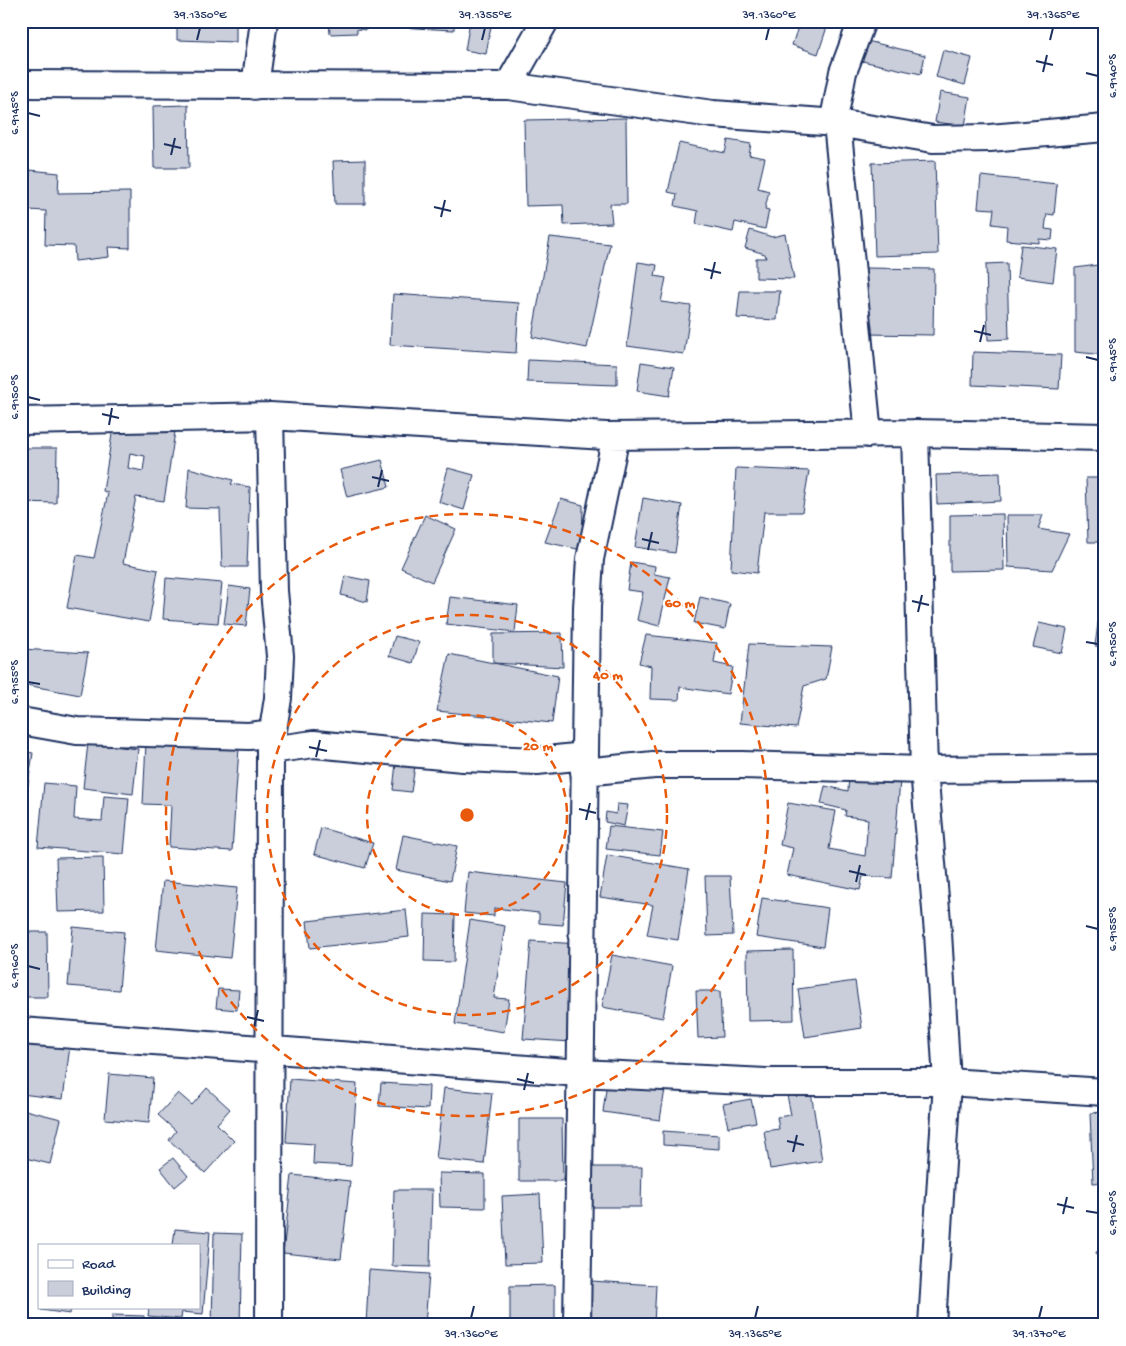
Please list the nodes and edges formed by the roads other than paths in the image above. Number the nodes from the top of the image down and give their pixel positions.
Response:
1 (264, 21) edge
2 (546, 21) edge
3 (862, 21) edge
4 (21, 84) edge
5 (254, 86) junction
6 (508, 86) junction
7 (835, 123) junction
8 (1105, 128) edge
9 (270, 416) junction
10 (21, 421) edge
11 (915, 433) junction
12 (868, 434) junction
13 (616, 436) junction
14 (1105, 437) edge
15 (21, 721) edge
16 (272, 741) junction
17 (585, 764) junction
18 (1105, 768) edge
19 (924, 770) junction
20 (21, 1031) edge
21 (271, 1048) junction
22 (580, 1073) junction
23 (947, 1082) junction
24 (1105, 1092) edge
25 (269, 1325) edge
26 (577, 1325) edge
27 (932, 1325) edge

1 - 5 street
2 - 6 street
3 - 7 street
4 - 5 street
5 - 6 street
6 - 7 street
7 - 8 street
7 - 12 street
9 - 10 street
9 - 13 street
9 - 16 street
11 - 12 street
11 - 14 street
11 - 19 street
12 - 13 street
13 - 17 street
15 - 16 street
16 - 17 street
16 - 21 street
17 - 19 street
17 - 22 street
18 - 19 street
19 - 23 street
20 - 21 street
21 - 22 street
21 - 25 street
22 - 23 street
22 - 26 street
23 - 24 street
23 - 27 street

